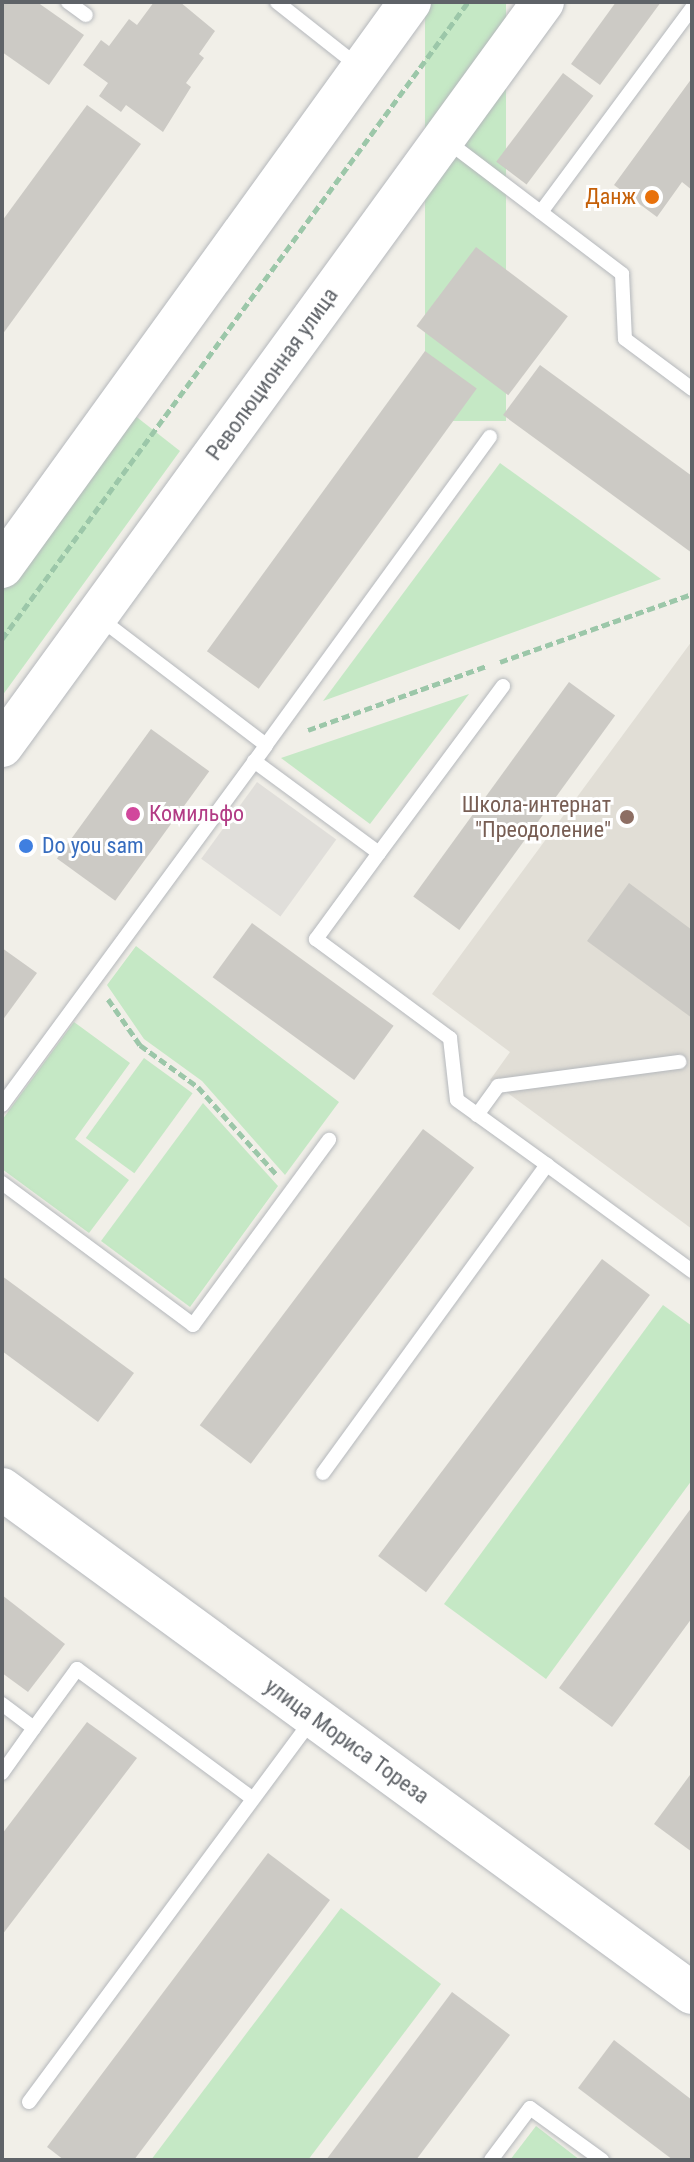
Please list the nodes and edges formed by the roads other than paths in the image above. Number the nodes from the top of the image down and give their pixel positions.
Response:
1 (68, 2) edge
2 (277, 2) edge
3 (410, 2) edge
4 (543, 2) edge
5 (692, 8) edge
6 (86, 15) dead end
7 (362, 69) junction
8 (444, 138) junction
9 (541, 212) junction
10 (692, 389) edge
11 (490, 437) dead end
12 (4, 559) edge
13 (96, 616) junction
14 (503, 686) dead end
15 (266, 745) junction
16 (2, 746) edge
17 (254, 761) junction
18 (379, 853) junction
19 (679, 1062) dead end
20 (2, 1105) edge
21 (477, 1115) junction
22 (329, 1140) dead end
23 (547, 1165) junction
24 (2, 1183) edge
25 (692, 1271) edge
26 (323, 1473) dead end
27 (2, 1489) edge
28 (2, 1704) edge
29 (314, 1717) junction
30 (34, 1728) junction
31 (2, 1773) edge
32 (252, 1798) junction
33 (692, 1993) edge
34 (29, 2102) dead end
35 (491, 2160) edge
36 (602, 2160) edge

1 - 6 lane
2 - 7 lane
3 - 7 main road
4 - 8 main road, Революционная улица
5 - 9 lane
7 - 12 main road
8 - 9 lane
8 - 13 main road, Революционная улица
9 - 10 lane
11 - 15 lane
13 - 15 lane
13 - 16 main road, Революционная улица
14 - 18 lane
15 - 17 lane
17 - 18 lane
17 - 20 lane
18 - 21 lane
19 - 21 lane
21 - 23 lane
22 - 24 lane
23 - 25 lane
23 - 26 lane
27 - 29 main road, улица Мориса Тореза
28 - 30 lane
29 - 32 lane
29 - 33 main road, улица Мориса Тореза
30 - 31 lane
30 - 32 lane
32 - 34 lane
35 - 36 lane

